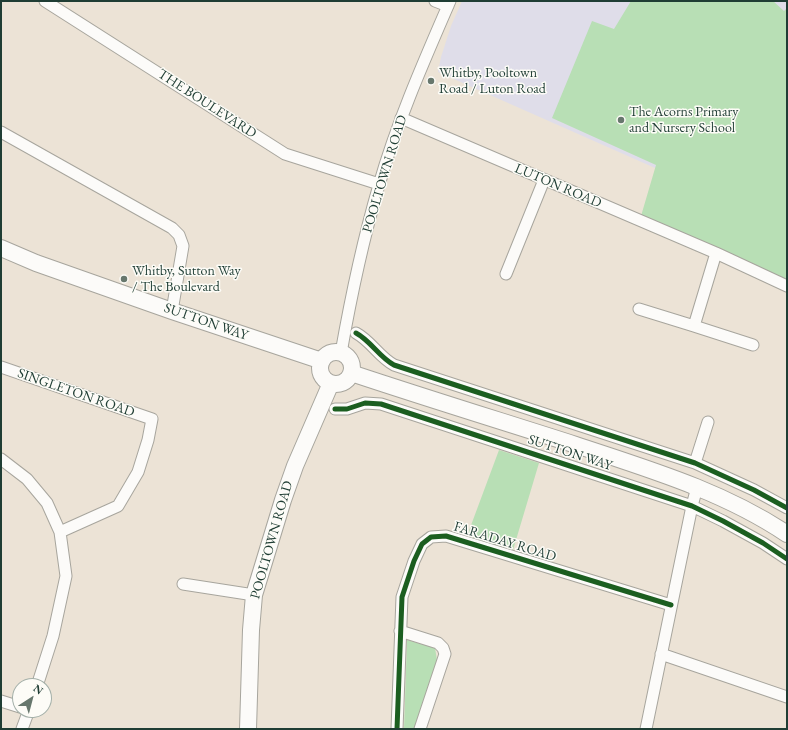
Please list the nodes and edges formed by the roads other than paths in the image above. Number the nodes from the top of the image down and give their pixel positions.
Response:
1 (45, 1) edge
2 (435, 1) edge
3 (449, 4) edge
4 (401, 118) junction
5 (1, 132) edge
6 (544, 180) junction
7 (379, 184) junction
8 (1, 248) edge
9 (716, 253) junction
10 (506, 274) dead end
11 (787, 286) edge
12 (639, 309) dead end
13 (172, 311) junction
14 (694, 326) junction
15 (356, 333) dead end
16 (753, 345) dead end
17 (341, 353) junction
18 (322, 361) junction
19 (1, 367) edge
20 (351, 373) junction
21 (331, 384) junction
22 (335, 409) dead end
23 (708, 422) dead end
24 (1, 459) edge
25 (695, 464) junction
26 (697, 487) junction
27 (692, 506) junction
28 (787, 508) edge
29 (60, 532) junction
30 (787, 534) edge
31 (787, 559) edge
32 (184, 584) dead end
33 (254, 594) junction
34 (671, 605) junction
35 (400, 630) junction
36 (661, 654) junction
37 (40, 678) edge
38 (787, 697) edge
39 (1, 701) edge
40 (12, 704) edge
41 (26, 718) edge
42 (22, 729) edge
43 (248, 729) edge
44 (397, 729) edge
45 (420, 729) edge
46 (646, 729) edge

1 - 7 street, THE BOULEVARD
2 - 3 street
3 - 4 street, POOLTOWN ROAD
4 - 6 street, LUTON ROAD
4 - 7 street, POOLTOWN ROAD
5 - 13 street
6 - 9 street, LUTON ROAD
6 - 10 street
7 - 17 street, POOLTOWN ROAD
8 - 13 main road, SUTTON WAY
9 - 11 street, LUTON ROAD
9 - 14 street
12 - 14 street
13 - 18 main road, SUTTON WAY
14 - 16 street
15 - 25 street, SUTTON WAY
17 - 18 main road
17 - 20 main road
18 - 21 main road
19 - 29 street, SINGLETON ROAD
20 - 21 main road
20 - 26 main road, SUTTON WAY
21 - 33 main road, POOLTOWN ROAD
22 - 27 street, SUTTON WAY
23 - 25 street
24 - 29 street
25 - 28 street, SUTTON WAY
26 - 27 street
26 - 30 main road, SUTTON WAY
27 - 31 street, SUTTON WAY
27 - 34 street
29 - 37 street
32 - 33 street
33 - 43 main road, POOLTOWN ROAD
34 - 35 street, FARADAY ROAD
34 - 36 street
35 - 44 street, FARADAY ROAD
35 - 45 street
36 - 38 street
36 - 46 street
39 - 40 street
41 - 42 street

